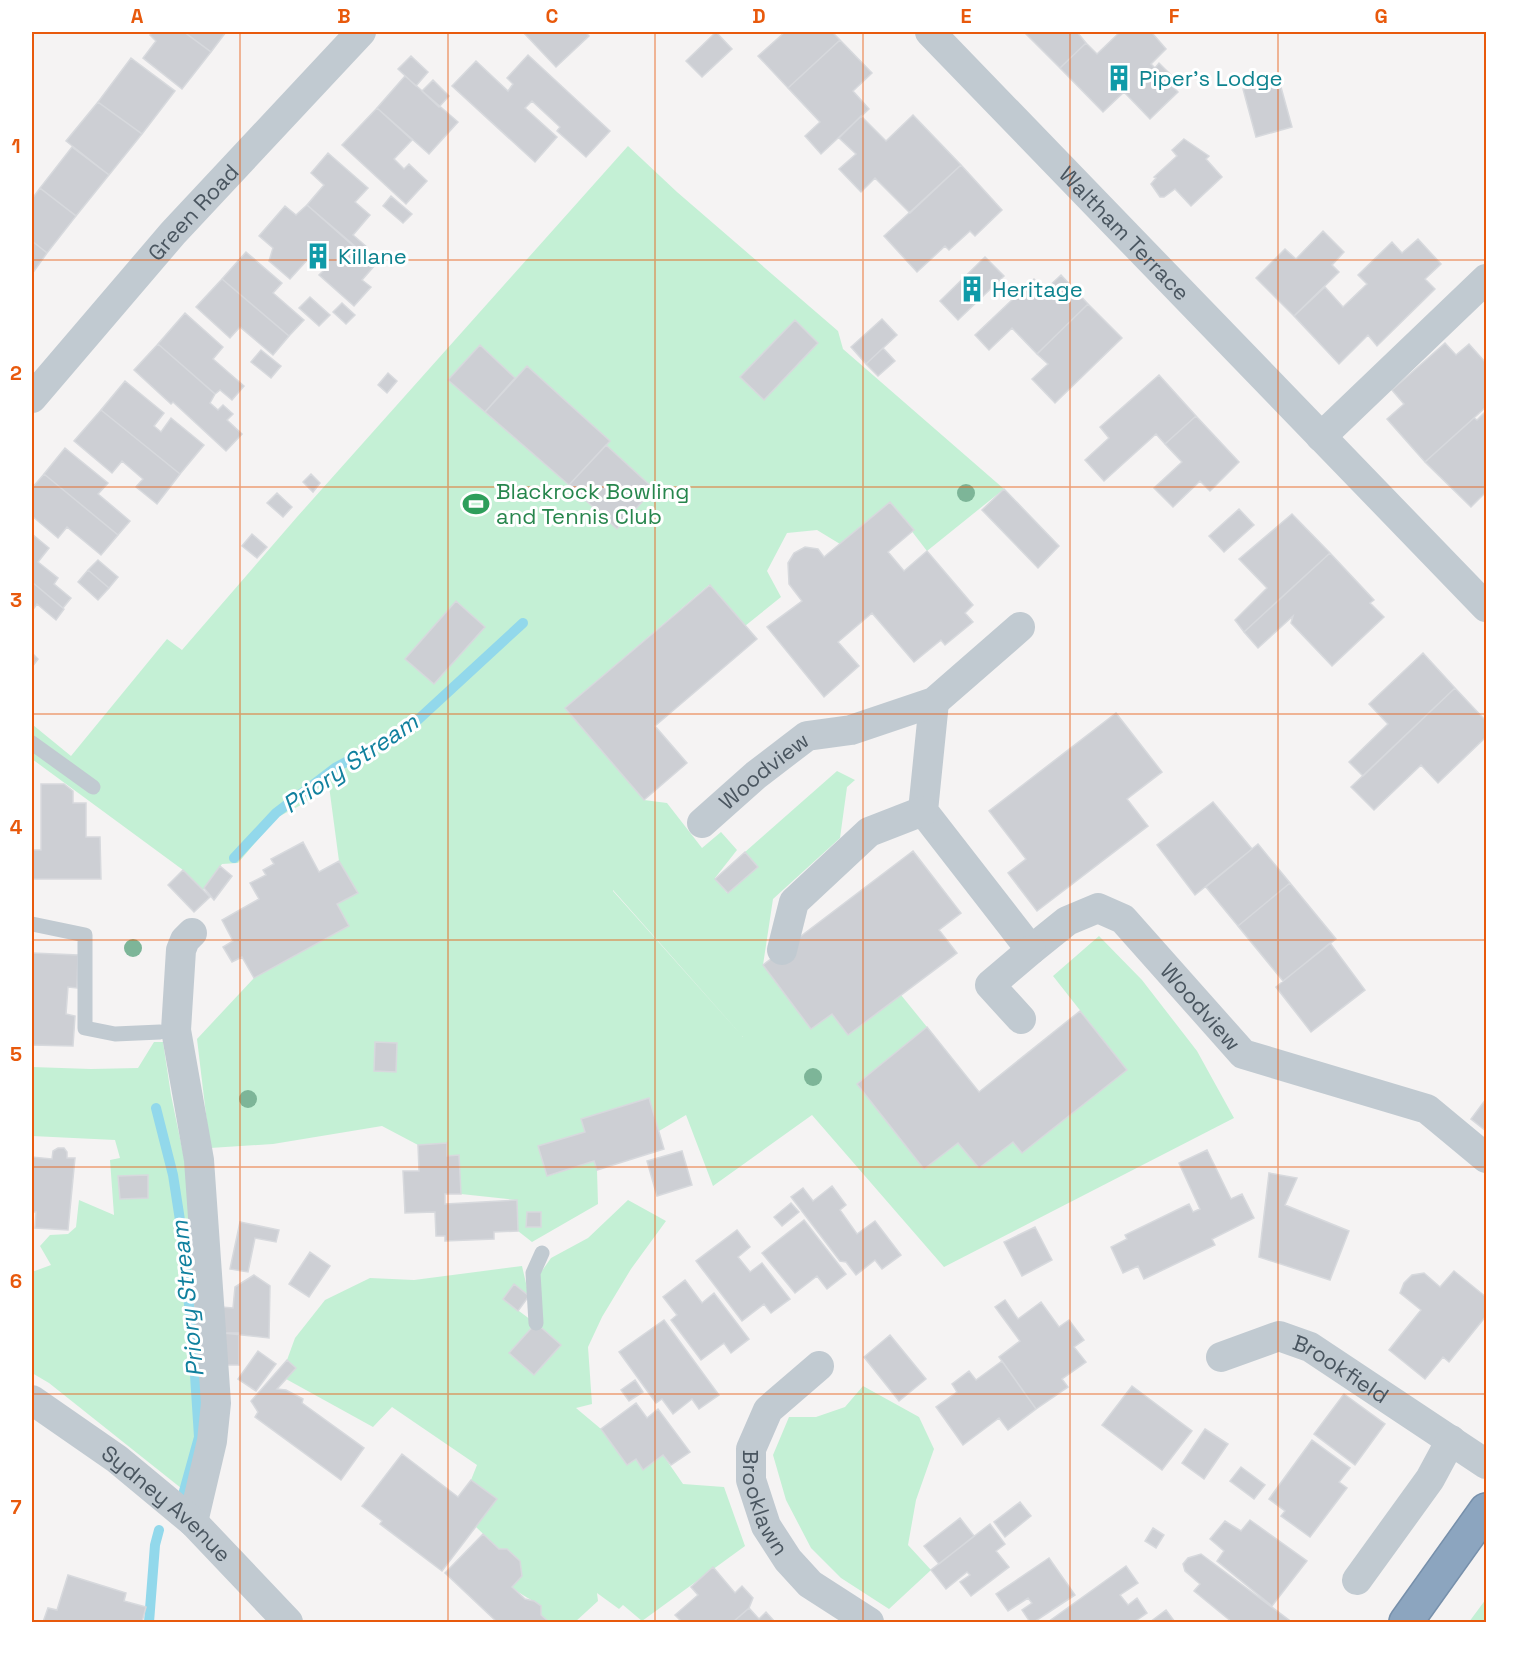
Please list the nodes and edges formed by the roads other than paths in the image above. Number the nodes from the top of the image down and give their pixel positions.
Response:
1 (361, 32) edge
2 (930, 32) edge
3 (1486, 279) edge
4 (32, 398) edge
5 (1321, 437) junction
6 (1486, 607) edge
7 (1020, 627) dead end
8 (934, 702) junction
9 (32, 743) edge
10 (93, 787) dead end
11 (923, 811) junction
12 (702, 823) dead end
13 (32, 924) edge
14 (185, 935) dead end
15 (782, 950) dead end
16 (1031, 950) junction
17 (1021, 1019) dead end
18 (168, 1031) junction
19 (1486, 1158) edge
20 (542, 1253) dead end
21 (536, 1323) dead end
22 (1221, 1357) dead end
23 (819, 1366) dead end
24 (32, 1400) edge
25 (1451, 1440) junction
26 (1486, 1464) edge
27 (1486, 1510) edge
28 (193, 1522) junction
29 (1357, 1580) dead end
30 (288, 1623) edge
31 (869, 1623) edge
32 (1406, 1623) edge

1 - 4 street, Green Road
2 - 5 street, Waltham Terrace
3 - 5 street
5 - 6 street, Waltham Terrace
7 - 8 street, Woodview
8 - 11 street
8 - 12 street, Woodview
9 - 10 lane
11 - 15 street
11 - 16 street
13 - 18 lane
14 - 18 street
16 - 17 street, Woodview
16 - 19 street, Woodview
18 - 28 street
20 - 21 lane
22 - 25 street, Brookfield
23 - 31 street, Brooklawn
24 - 28 street, Sydney Avenue
25 - 26 street, Brookfield
25 - 29 street
27 - 32 highway
28 - 30 street, Sydney Avenue

